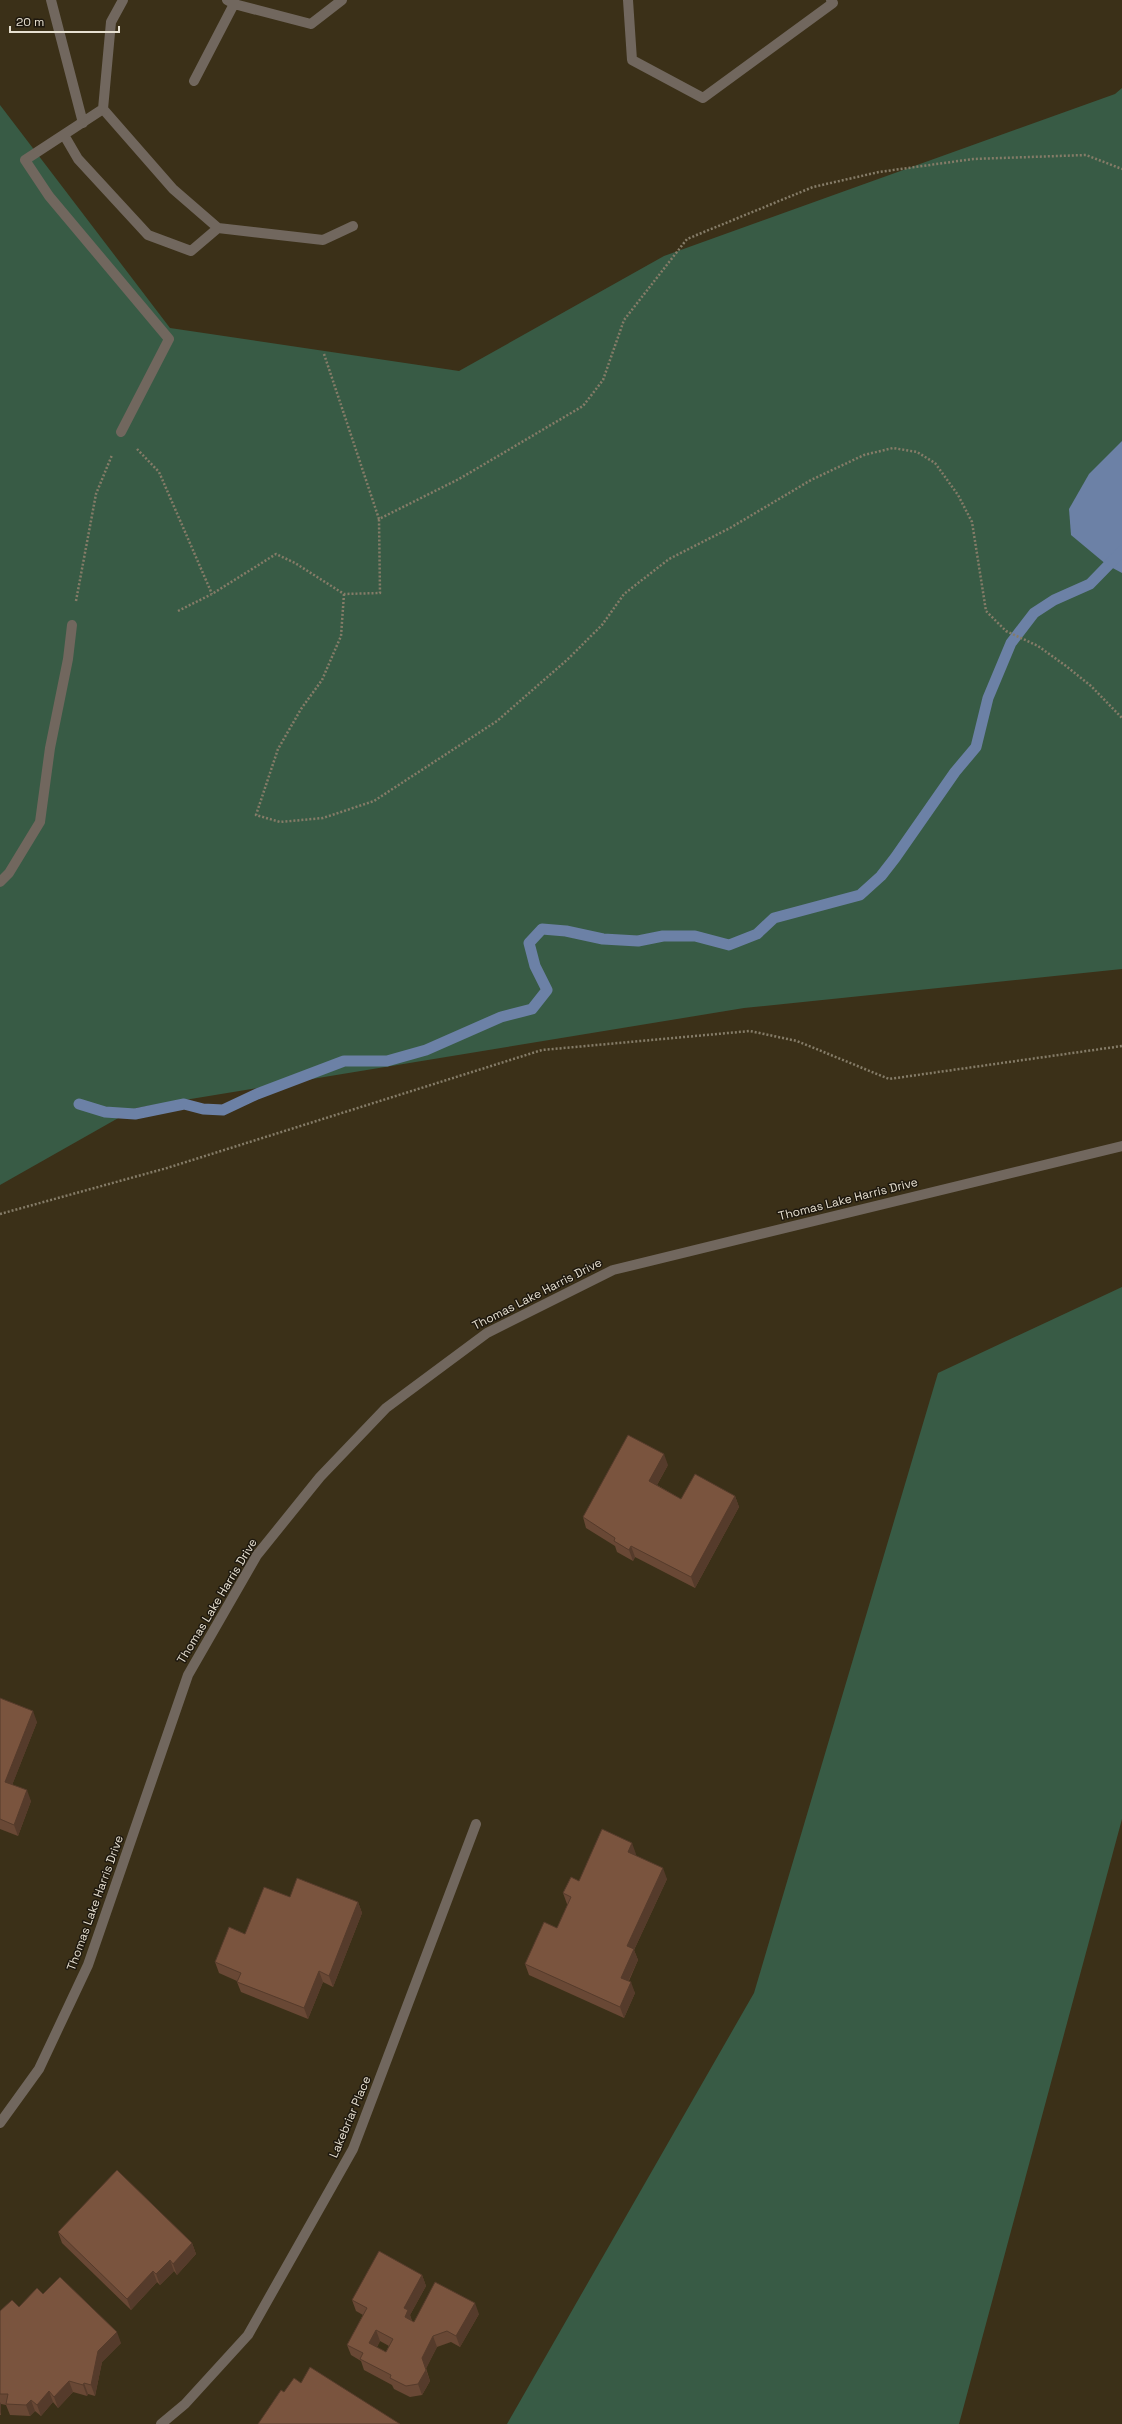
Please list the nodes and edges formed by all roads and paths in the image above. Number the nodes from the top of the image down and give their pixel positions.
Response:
1 (50, 0) edge
2 (123, 0) edge
3 (342, 0) edge
4 (628, 0) edge
5 (831, 0) edge
6 (230, 2) edge
7 (194, 81) dead end
8 (103, 109) junction
9 (83, 123) junction
10 (64, 135) junction
11 (1122, 169) edge
12 (354, 226) dead end
13 (218, 228) junction
14 (324, 354) dead end
15 (121, 432) junction
16 (379, 519) junction
17 (212, 594) junction
18 (344, 594) junction
19 (178, 611) dead end
20 (72, 625) joint
21 (1122, 718) edge
22 (0, 882) edge
23 (1122, 1046) edge
24 (1122, 1146) edge
25 (0, 1214) edge
26 (476, 1824) dead end
27 (0, 2123) edge
28 (161, 2424) edge

1 - 9 street
2 - 8 street
3 - 6 street
4 - 5 street
6 - 7 street
8 - 9 street
8 - 13 street
9 - 10 street
10 - 13 street
10 - 15 street
11 - 16 path
12 - 13 street
14 - 16 path
15 - 17 path
15 - 20 path
16 - 18 path
17 - 18 path
17 - 19 path
18 - 21 path
20 - 22 street
23 - 25 path
24 - 27 street, Thomas Lake Harris Drive
26 - 28 street, Lakebriar Place

